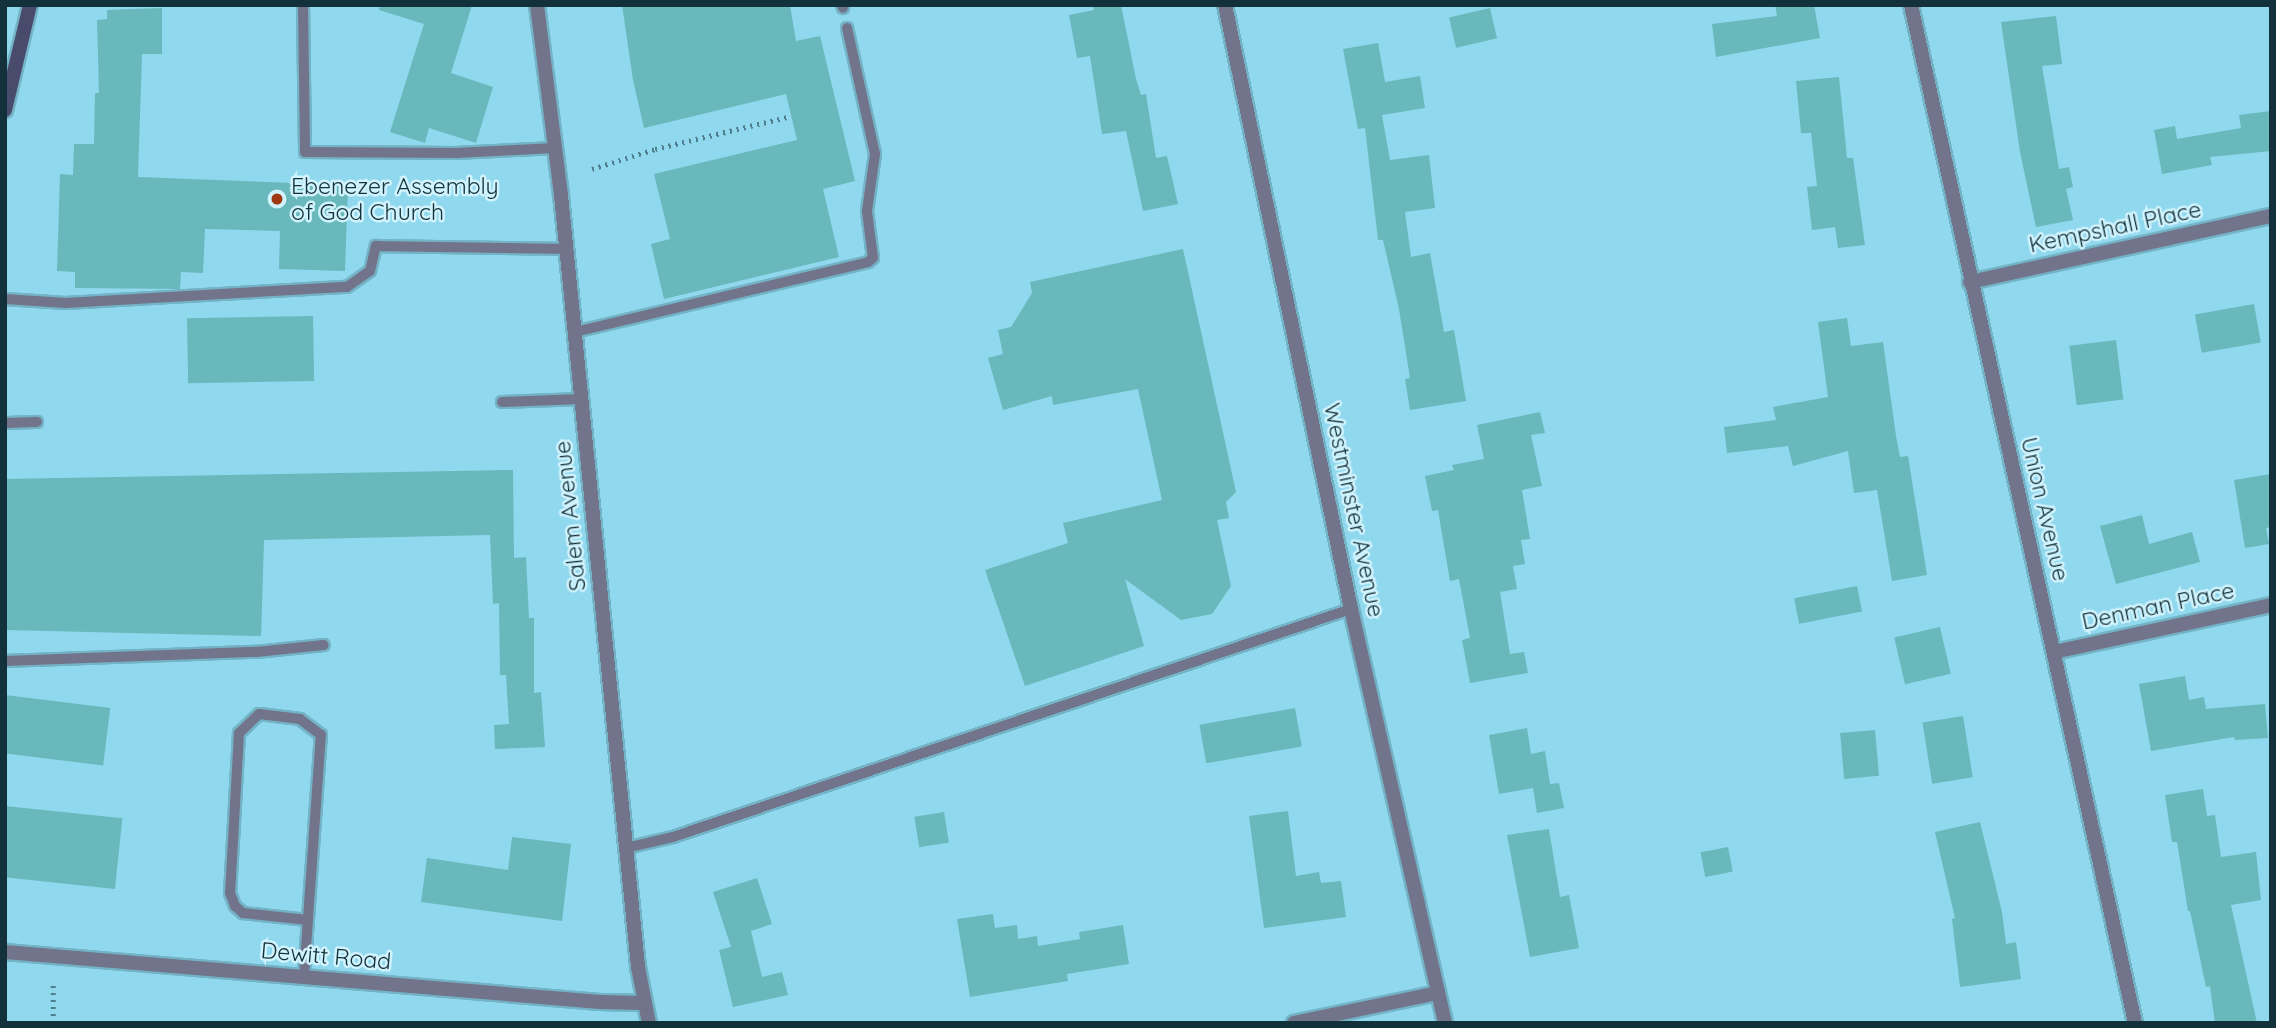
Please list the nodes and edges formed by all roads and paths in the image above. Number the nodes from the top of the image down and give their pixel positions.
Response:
1 (30, 5) edge
2 (303, 5) edge
3 (537, 5) edge
4 (1225, 5) edge
5 (1911, 5) edge
6 (847, 28) dead end
7 (5, 110) edge
8 (791, 116) dead end
9 (555, 148) junction
10 (592, 169) dead end
11 (2271, 216) edge
12 (566, 249) junction
13 (1970, 282) junction
14 (5, 299) edge
15 (575, 332) junction
16 (581, 399) junction
17 (502, 402) dead end
18 (37, 422) dead end
19 (5, 423) edge
20 (2271, 605) edge
21 (1351, 609) junction
22 (324, 645) dead end
23 (2054, 652) junction
24 (5, 661) edge
25 (626, 848) junction
26 (308, 920) junction
27 (5, 952) edge
28 (304, 976) junction
29 (53, 981) dead end
30 (1438, 993) junction
31 (644, 1003) junction
32 (53, 1023) edge
33 (649, 1023) edge
34 (1294, 1023) edge
35 (1445, 1023) edge
36 (2135, 1023) edge

1 - 7 main road
2 - 9 lane
3 - 9 street, Salem Avenue
4 - 21 street, Westminster Avenue
5 - 13 street, Union Avenue
6 - 15 lane
8 - 10 path
9 - 12 street, Salem Avenue
11 - 13 street, Kempshall Place
12 - 14 lane
12 - 15 street, Salem Avenue
13 - 23 street, Union Avenue
15 - 16 street, Salem Avenue
16 - 17 lane
16 - 25 street, Salem Avenue
18 - 19 lane
20 - 23 street, Denman Place
21 - 25 lane
21 - 30 street, Westminster Avenue
22 - 24 lane
23 - 36 street, Union Avenue
25 - 31 street, Salem Avenue
26 - 26 lane
26 - 28 lane
27 - 28 street, Dewitt Road
28 - 31 street, Dewitt Road
29 - 32 path
30 - 34 street
30 - 35 street, Westminster Avenue
31 - 33 street, Salem Avenue

